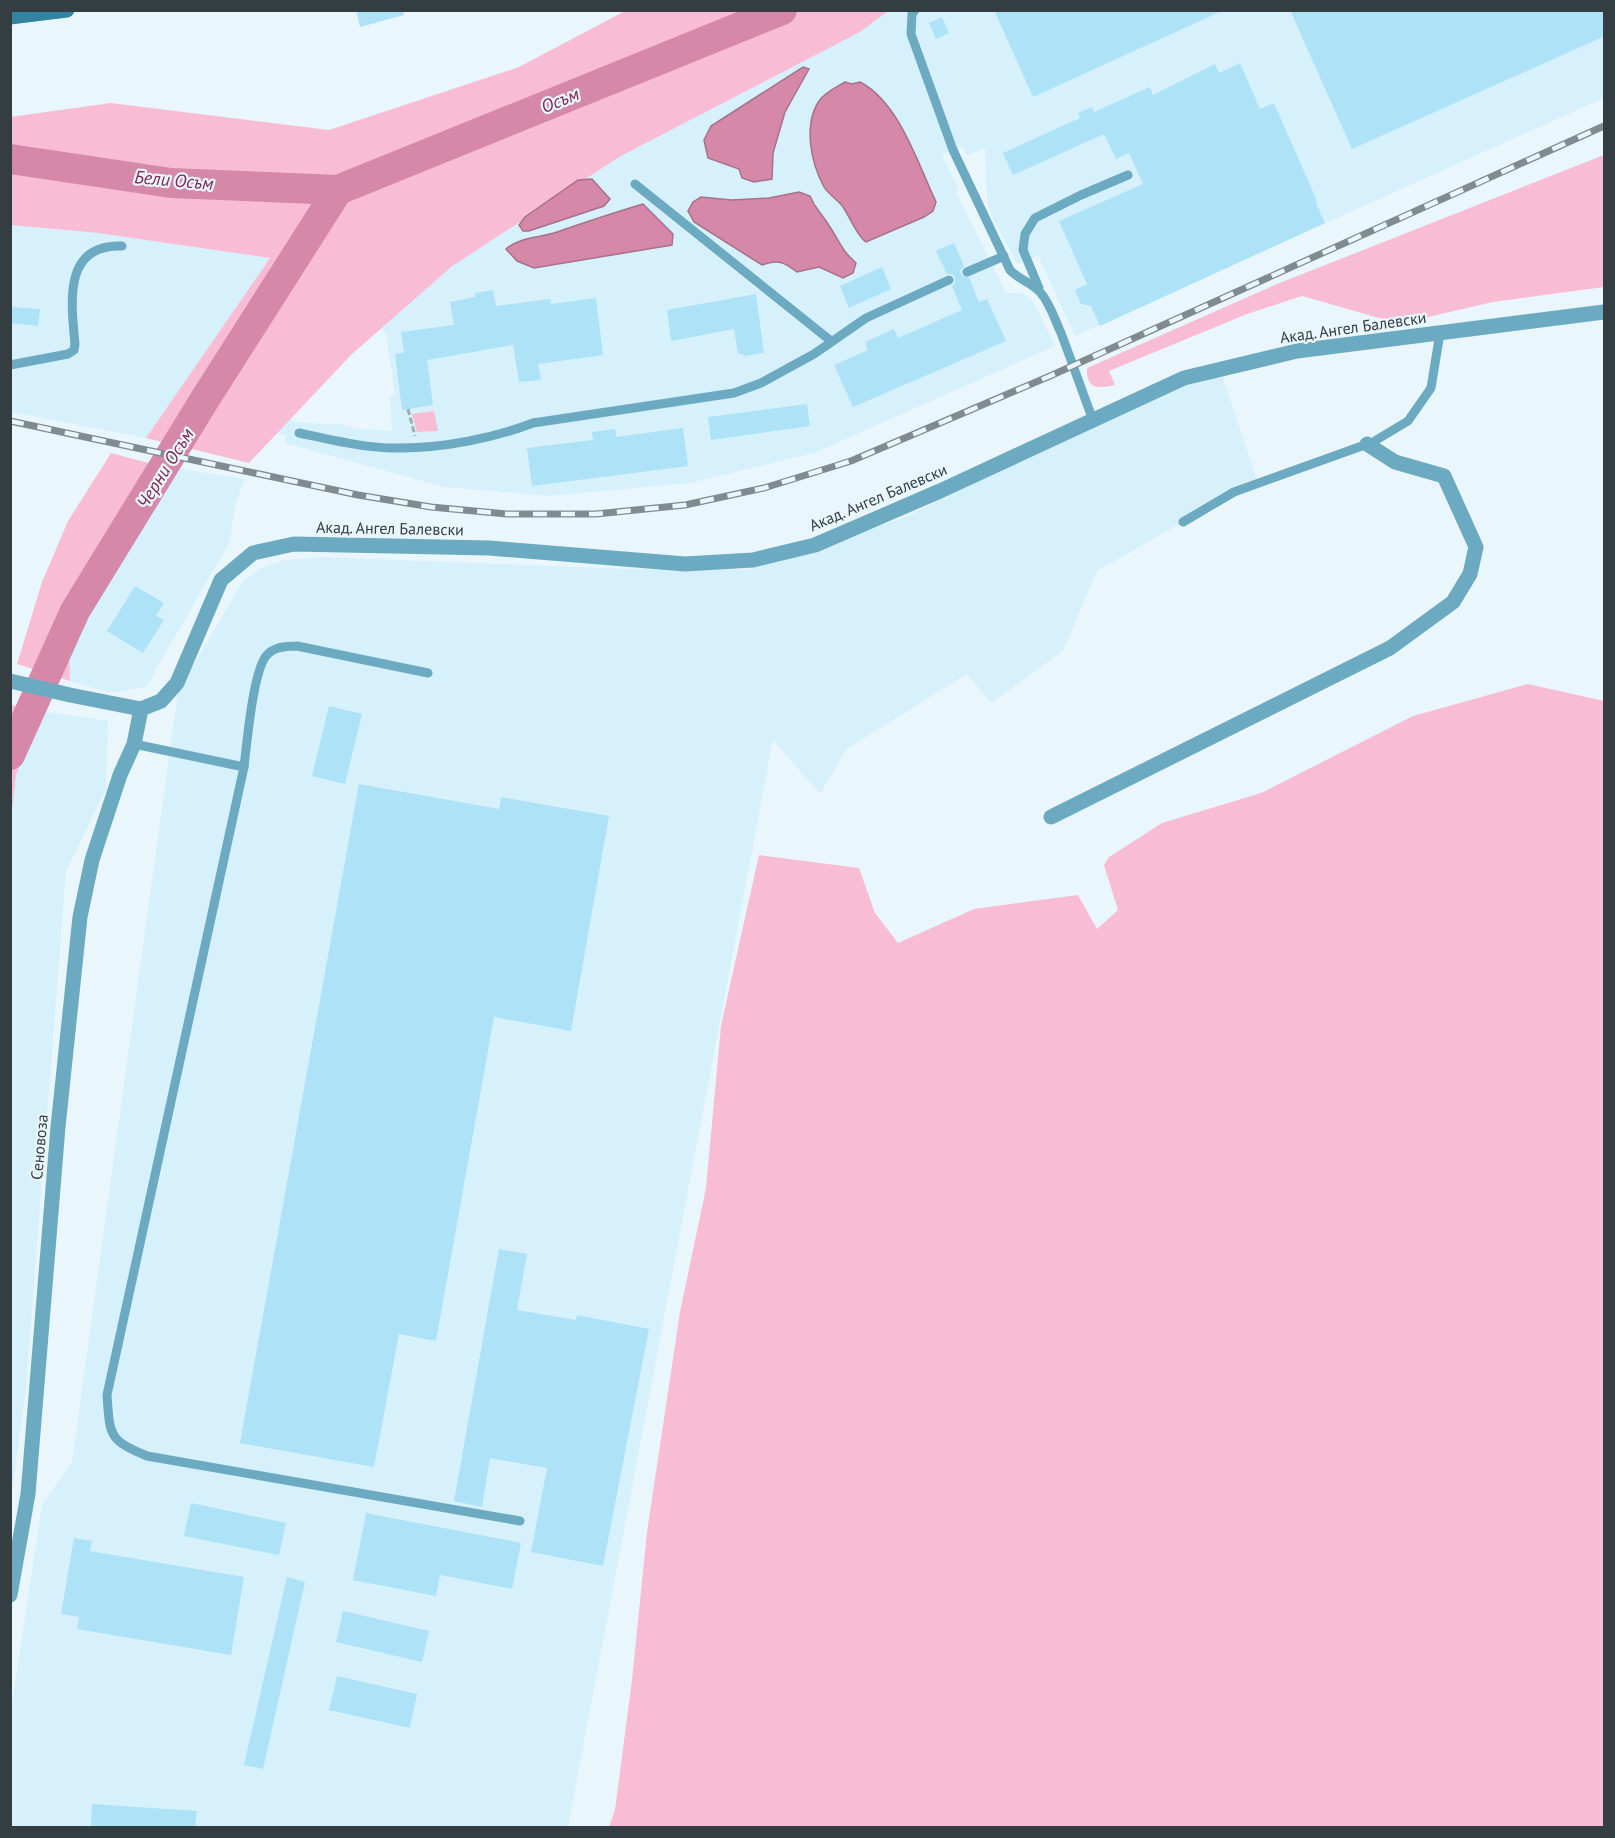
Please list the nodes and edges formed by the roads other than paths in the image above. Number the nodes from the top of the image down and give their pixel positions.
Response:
1 (67, 10) edge
2 (915, 10) edge
3 (10, 17) edge
4 (1128, 175) dead end
5 (635, 184) dead end
6 (122, 246) dead end
7 (1004, 256) junction
8 (967, 273) dead end
9 (949, 280) dead end
10 (1041, 293) junction
11 (1605, 312) edge
12 (1440, 333) junction
13 (831, 341) junction
14 (10, 365) edge
15 (1093, 420) junction
16 (299, 433) dead end
17 (1367, 444) junction
18 (1183, 522) dead end
19 (428, 673) dead end
20 (10, 681) edge
21 (141, 709) junction
22 (134, 744) junction
23 (243, 767) junction
24 (1051, 817) dead end
25 (520, 1521) dead end
26 (10, 1595) edge

1 - 3 main road
2 - 7 lane
4 - 10 lane
5 - 13 lane
6 - 14 lane
7 - 8 lane
7 - 10 lane
9 - 13 lane
10 - 15 lane
11 - 12 street, Акад. Ангел Балевски
12 - 15 street, Акад. Ангел Балевски
12 - 17 lane
13 - 16 lane
15 - 21 street, Акад. Ангел Балевски
17 - 18 lane
17 - 24 street
19 - 23 lane
20 - 21 street
21 - 22 street, Сеновоза
22 - 23 lane
22 - 26 street, Сеновоза
23 - 25 lane

